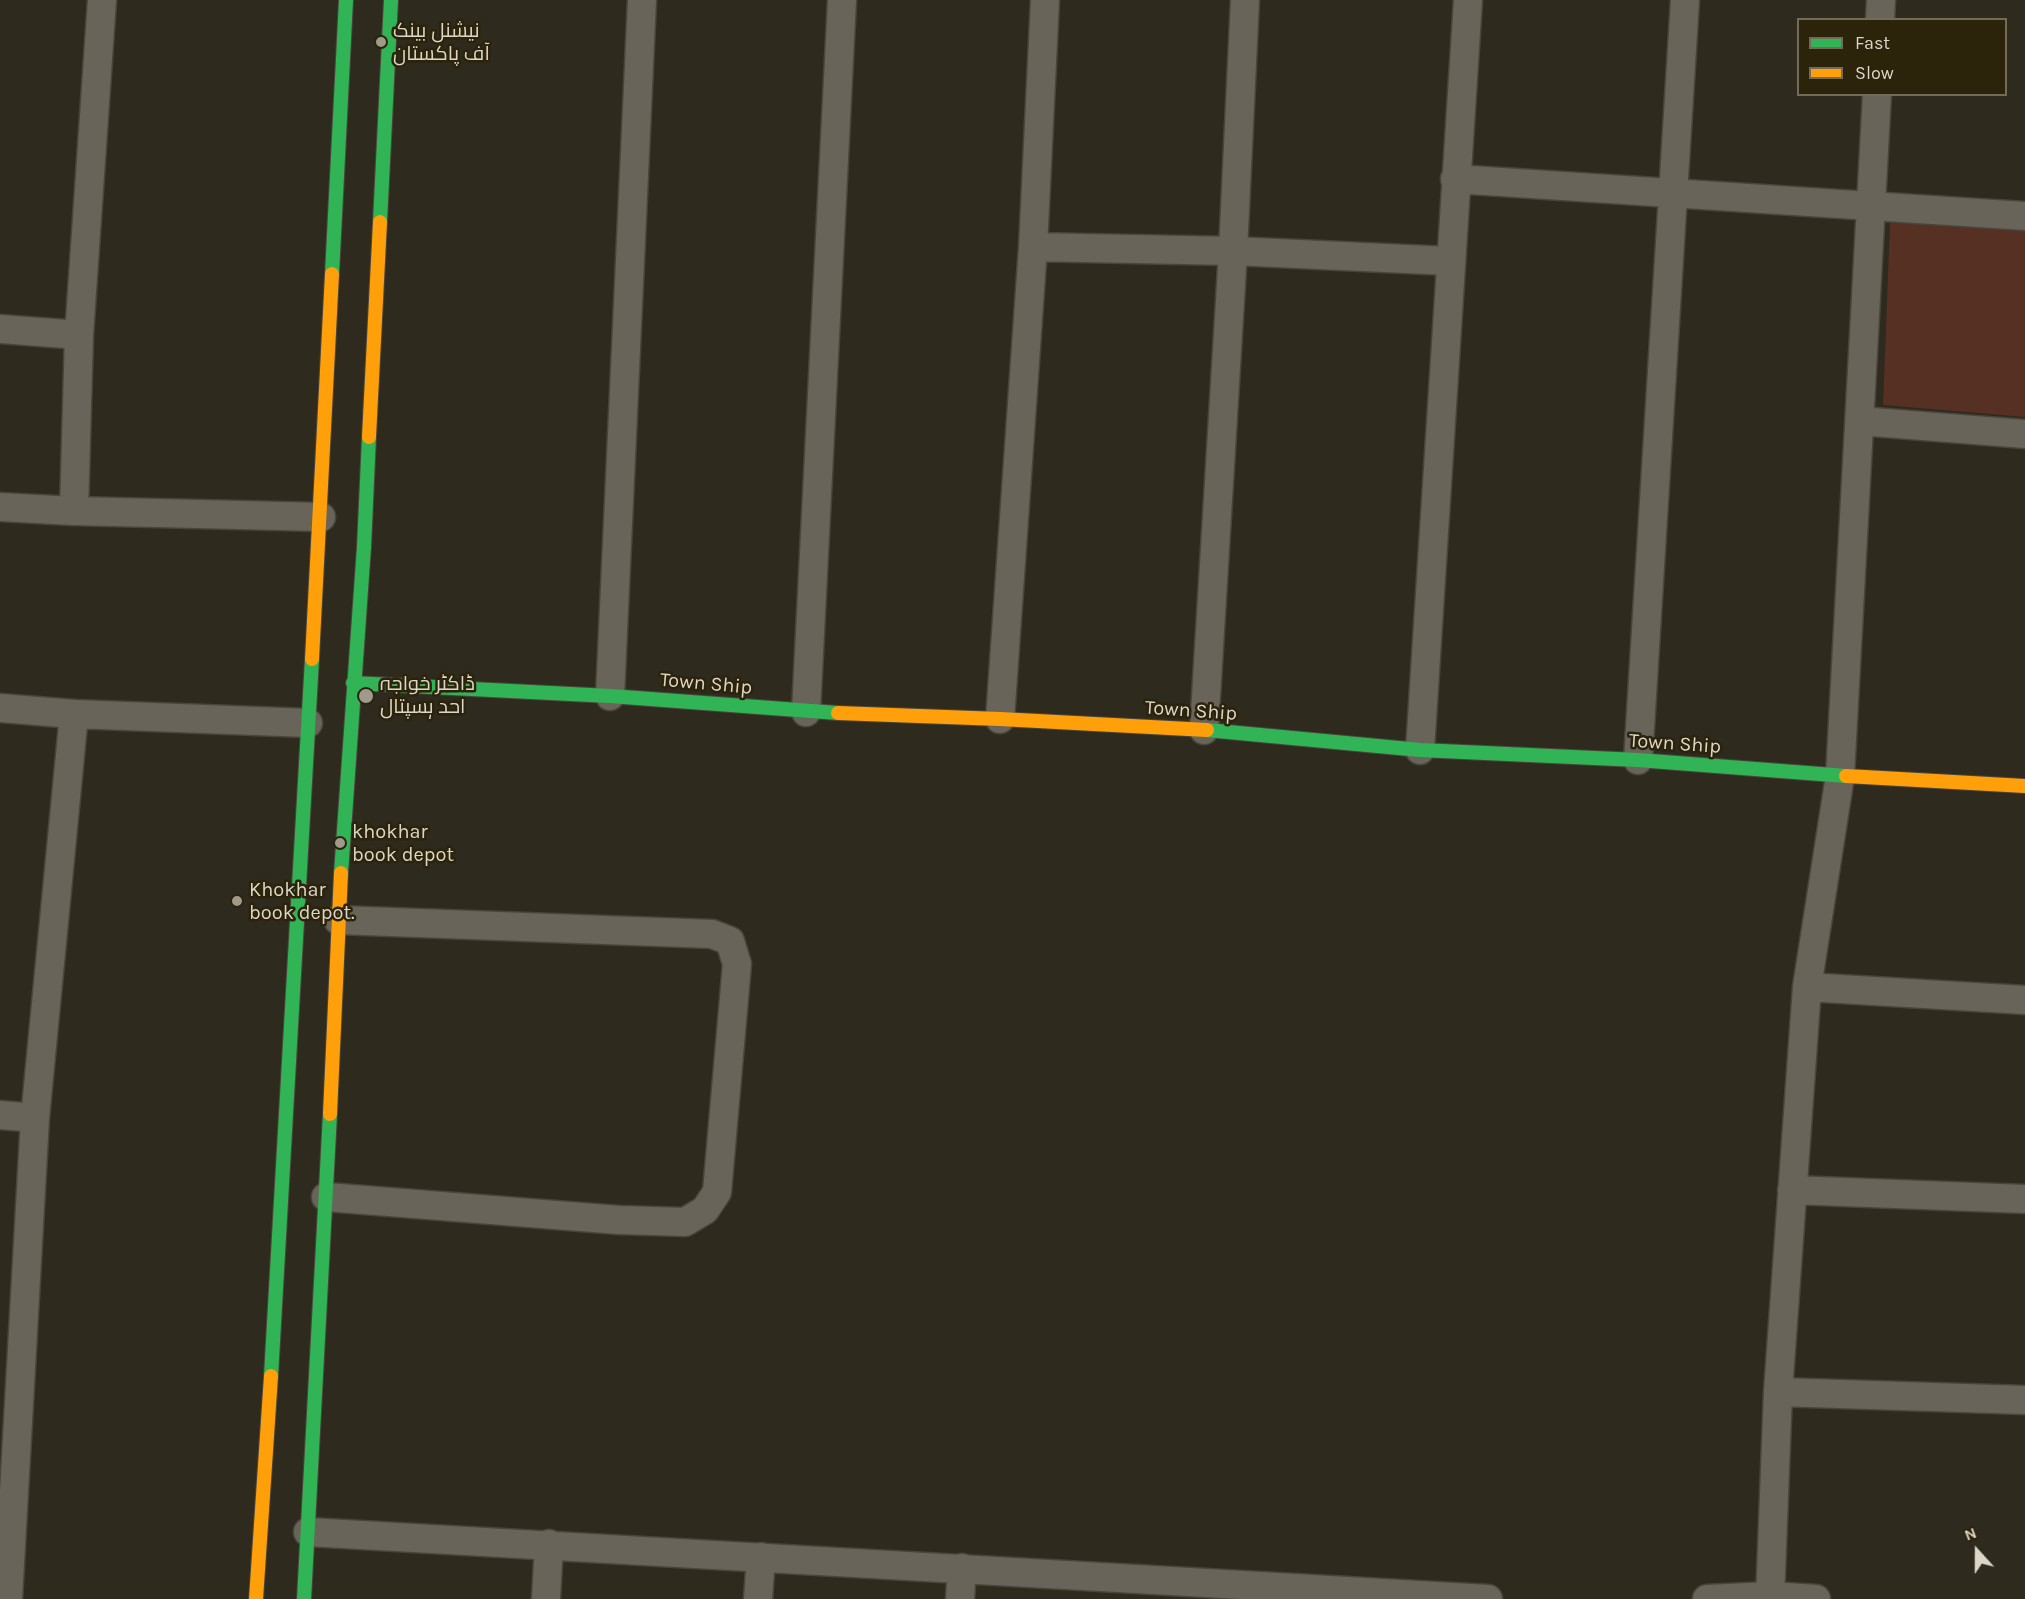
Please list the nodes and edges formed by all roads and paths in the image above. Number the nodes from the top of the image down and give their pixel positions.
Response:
1 (102, 0) edge
2 (346, 0) edge
3 (391, 0) edge
4 (642, 0) edge
5 (842, 0) edge
6 (1046, 0) edge
7 (1245, 0) edge
8 (1468, 0) edge
9 (1685, 0) edge
10 (1881, 0) edge
11 (1880, 18) edge
12 (1877, 96) edge
13 (1455, 179) junction
14 (1674, 193) junction
15 (1871, 206) junction
16 (2025, 216) edge
17 (1033, 247) junction
18 (1233, 251) junction
19 (1450, 261) junction
20 (0, 329) edge
21 (79, 335) junction
22 (1860, 421) junction
23 (2025, 434) edge
24 (0, 507) edge
25 (74, 511) junction
26 (321, 518) junction
27 (353, 682) junction
28 (610, 696) junction
29 (0, 708) edge
30 (806, 712) junction
31 (74, 714) junction
32 (1000, 719) junction
33 (308, 723) junction
34 (1204, 730) junction
35 (1420, 750) junction
36 (1638, 760) junction
37 (1840, 776) junction
38 (2025, 786) edge
39 (338, 920) junction
40 (1807, 987) junction
41 (2025, 1000) edge
42 (0, 1115) edge
43 (35, 1118) junction
44 (1792, 1190) junction
45 (326, 1197) junction
46 (2025, 1199) edge
47 (1778, 1392) junction
48 (2025, 1400) edge
49 (308, 1532) junction
50 (549, 1544) junction
51 (760, 1557) junction
52 (962, 1568) junction
53 (1371, 1595) edge
54 (1770, 1598) edge
55 (8, 1599) edge
56 (256, 1599) edge
57 (304, 1599) edge
58 (546, 1599) edge
59 (758, 1599) edge
60 (960, 1599) edge
61 (1488, 1599) edge
62 (1707, 1599) edge
63 (1816, 1599) edge

1 - 21 street
2 - 26 main road
3 - 27 main road
4 - 28 street
5 - 30 street
6 - 17 street
7 - 18 street
8 - 13 street
9 - 14 street
10 - 11 street
12 - 15 street
13 - 14 street
13 - 19 street
14 - 15 street
14 - 36 street
15 - 16 street
15 - 22 street
17 - 18 street
17 - 32 street
18 - 19 street
18 - 34 street
19 - 35 street
20 - 21 street
21 - 25 street
22 - 23 street
22 - 37 street
24 - 25 street
25 - 26 street
26 - 33 main road
27 - 28 main road, Town Ship
27 - 39 main road
28 - 30 main road, Town Ship
29 - 31 street
30 - 32 main road, Town Ship
31 - 33 street
31 - 43 street
32 - 34 main road, Town Ship
33 - 56 main road
34 - 35 main road, Town Ship
35 - 36 main road, Town Ship
36 - 37 main road, Town Ship
37 - 38 main road, Town Ship
37 - 40 street
39 - 45 main road
39 - 45 street
40 - 41 street
40 - 44 street
42 - 43 street
43 - 55 street
44 - 46 street
44 - 47 street
45 - 49 main road
47 - 48 street
47 - 54 street
49 - 50 street
49 - 57 main road
50 - 51 street
50 - 58 street
51 - 52 street
51 - 59 street
52 - 53 street
52 - 60 street
53 - 61 street
54 - 62 street
54 - 63 street

